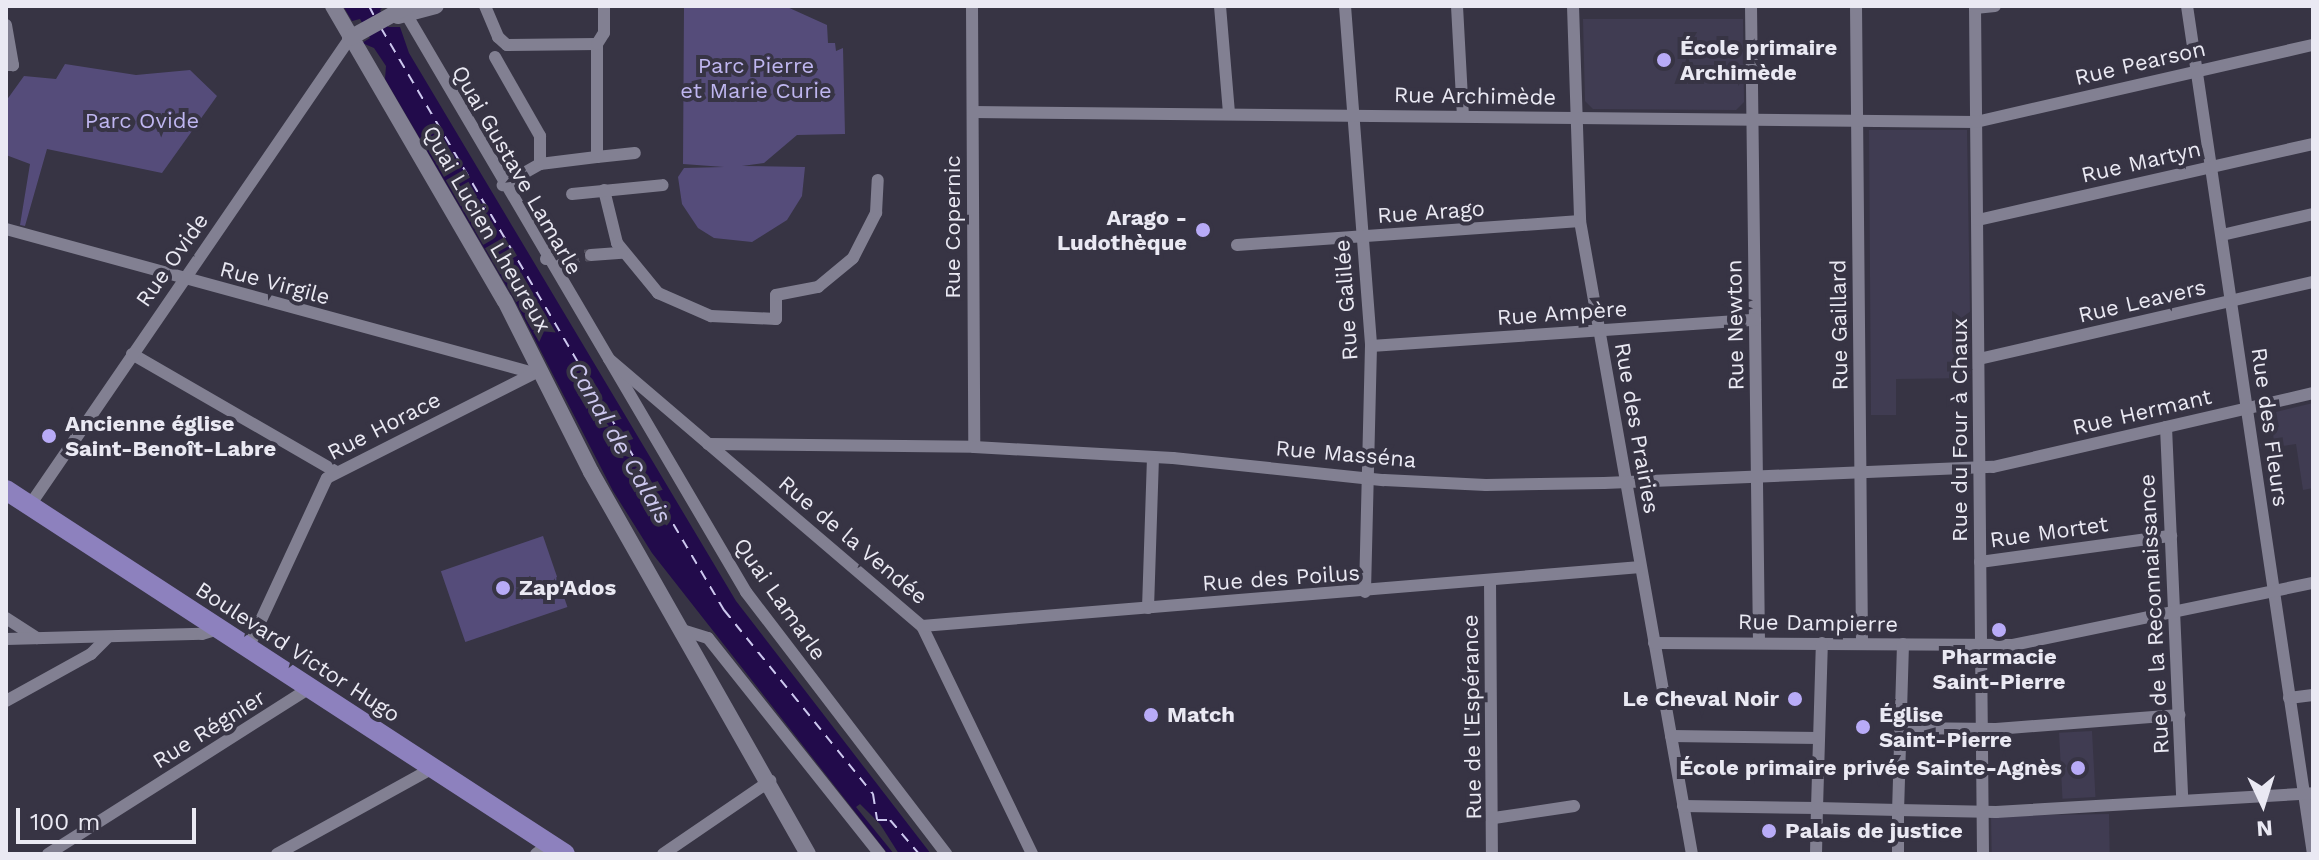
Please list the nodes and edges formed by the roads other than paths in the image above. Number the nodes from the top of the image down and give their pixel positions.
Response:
1 (333, 6) edge
2 (436, 6) edge
3 (485, 6) edge
4 (604, 6) edge
5 (972, 6) edge
6 (1220, 6) edge
7 (1345, 6) edge
8 (1457, 6) edge
9 (1573, 6) edge
10 (1751, 6) edge
11 (1856, 6) edge
12 (1995, 6) edge
13 (2187, 6) edge
14 (1975, 7) edge
15 (401, 11) edge
16 (6, 25) edge
17 (350, 38) junction
18 (597, 44) junction
19 (2313, 45) edge
20 (495, 57) dead end
21 (10, 65) edge
22 (2196, 71) junction
23 (973, 112) junction
24 (1229, 114) junction
25 (1353, 115) junction
26 (1463, 116) junction
27 (1575, 117) junction
28 (1753, 119) junction
29 (1857, 120) junction
30 (1976, 122) junction
31 (2313, 144) edge
32 (635, 153) dead end
33 (597, 157) junction
34 (540, 164) junction
35 (2211, 167) junction
36 (878, 180) dead end
37 (503, 185) junction
38 (663, 185) dead end
39 (604, 190) junction
40 (572, 194) dead end
41 (2313, 214) edge
42 (1978, 220) junction
43 (1580, 221) junction
44 (6, 229) edge
45 (2222, 235) junction
46 (1363, 237) junction
47 (1237, 245) dead end
48 (622, 253) junction
49 (591, 255) tunnel mouth
50 (567, 258) tunnel mouth
51 (546, 259) junction
52 (184, 279) junction
53 (2313, 282) edge
54 (2232, 301) junction
55 (1755, 320) junction
56 (1599, 330) junction
57 (1371, 346) junction
58 (601, 352) junction
59 (132, 354) junction
60 (1979, 359) junction
61 (538, 371) junction
62 (2313, 393) edge
63 (2247, 408) junction
64 (2166, 427) junction
65 (708, 444) junction
66 (974, 447) junction
67 (1153, 458) junction
68 (1980, 468) junction
69 (1860, 470) junction
70 (335, 471) junction
71 (1757, 474) junction
72 (1369, 477) junction
73 (1626, 480) junction
74 (6, 490) edge
75 (30, 505) junction
76 (2171, 536) junction
77 (1980, 562) junction
78 (1641, 567) junction
79 (1490, 580) junction
80 (2313, 583) edge
81 (2275, 590) junction
82 (1365, 592) junction
83 (1148, 608) junction
84 (2175, 611) junction
85 (6, 618) edge
86 (922, 626) junction
87 (218, 629) junction
88 (682, 630) junction
89 (108, 637) junction
90 (37, 638) junction
91 (6, 639) edge
92 (1654, 643) junction
93 (1759, 643) junction
94 (1822, 643) junction
95 (1862, 644) junction
96 (1903, 644) junction
97 (1981, 646) junction
98 (248, 648) junction
99 (310, 688) junction
100 (2313, 695) edge
101 (2289, 698) junction
102 (6, 701) edge
103 (2179, 715) junction
104 (1900, 728) junction
105 (1981, 730) junction
106 (1671, 736) junction
107 (1819, 738) junction
108 (433, 768) junction
109 (770, 781) junction
110 (2308, 793) edge
111 (2182, 799) junction
112 (1574, 806) dead end
113 (1683, 806) junction
114 (1817, 808) junction
115 (1898, 810) junction
116 (1983, 812) junction
117 (1494, 818) junction
118 (70, 840) junction
119 (550, 851) edge
120 (48, 854) edge
121 (71, 854) edge
122 (277, 854) edge
123 (663, 854) edge
124 (808, 854) edge
125 (880, 854) edge
126 (946, 854) edge
127 (1032, 854) edge
128 (1492, 854) edge
129 (1692, 854) edge
130 (1816, 854) edge
131 (1898, 854) edge
132 (1983, 854) edge
133 (2313, 854) edge

1 - 17 street, Quai Lucien Lheureux
2 - 15 street
3 - 18 street
4 - 18 street
5 - 23 street, Rue Copernic
6 - 24 street
7 - 25 street, Rue Galilée
8 - 26 street
9 - 27 street, Rue des Prairies
10 - 28 street, Rue Newton
11 - 29 street, Rue Gaillard
12 - 14 street
13 - 22 street, Rue des Fleurs
14 - 30 street, Rue du Four à Chaux
15 - 17 street
15 - 37 street, Quai Gustave Lamarle
16 - 21 street
17 - 52 street, Rue Ovide
17 - 61 street, Quai Lucien Lheureux
18 - 33 street
19 - 22 street, Rue Pearson
20 - 34 street
22 - 30 street, Rue Pearson
22 - 35 street, Rue des Fleurs
23 - 24 street, Rue Archimède
23 - 66 street, Rue Copernic
24 - 25 street, Rue Archimède
25 - 26 street, Rue Archimède
25 - 46 street, Rue Galilée
26 - 27 street, Rue Archimède
27 - 28 street, Rue Archimède
27 - 43 street, Rue des Prairies
28 - 29 street, Rue Archimède
28 - 55 street, Rue Newton
29 - 30 street, Rue Archimède
29 - 69 street, Rue Gaillard
30 - 42 street, Rue du Four à Chaux
31 - 35 street, Rue Martyn
32 - 33 street
33 - 34 street
34 - 37 street
35 - 42 street, Rue Martyn
35 - 45 street, Rue des Fleurs
36 - 48 street
37 - 51 street, Quai Gustave Lamarle
38 - 39 street
39 - 40 street
39 - 48 street
41 - 45 street
42 - 60 street, Rue du Four à Chaux
43 - 46 street, Rue Arago
43 - 56 street, Rue des Prairies
44 - 52 street, Rue Virgile
45 - 54 street, Rue des Fleurs
46 - 47 street, Rue Arago
46 - 57 street, Rue Galilée
48 - 49 street
50 - 51 street
51 - 58 street, Quai Gustave Lamarle
52 - 59 street, Rue Ovide
52 - 61 street, Rue Virgile
53 - 54 street, Rue Leavers
54 - 60 street, Rue Leavers
54 - 63 street, Rue des Fleurs
55 - 56 street, Rue Ampère
55 - 71 street, Rue Newton
56 - 57 street, Rue Ampère
56 - 73 street, Rue des Prairies
57 - 72 street, Rue Galilée
58 - 65 street, Rue de la Vendée
58 - 126 street, Quai Lamarle
59 - 70 street
59 - 75 street, Rue Ovide
60 - 68 street, Rue du Four à Chaux
61 - 70 street, Rue Horace
61 - 88 street, Quai Lucien Lheureux
62 - 63 street, Rue Hermant
63 - 64 street, Rue Hermant
63 - 81 street, Rue des Fleurs
64 - 68 street, Rue Hermant
64 - 76 street, Rue de la Reconnaissance
65 - 66 street, Rue Masséna
65 - 86 street, Rue de la Vendée
66 - 67 street, Rue Masséna
67 - 72 street, Rue Masséna
67 - 83 street
68 - 69 street, Rue Masséna
68 - 77 street, Rue du Four à Chaux
69 - 71 street, Rue Masséna
69 - 95 street, Rue Gaillard
70 - 98 street, Rue Horace
71 - 73 street, Rue Masséna
71 - 93 street, Rue Newton
72 - 73 street, Rue Masséna
72 - 82 street, Rue Galilée
73 - 78 street, Rue des Prairies
74 - 75 main road, Boulevard Victor Hugo
75 - 87 main road, Boulevard Victor Hugo
76 - 77 street, Rue Mortet
76 - 84 street, Rue de la Reconnaissance
77 - 97 street, Rue du Four à Chaux
78 - 79 street, Rue des Poilus
78 - 92 street, Rue des Prairies
79 - 82 street, Rue des Poilus
79 - 117 street, Rue de l'Espérance
80 - 81 street, Rue Dampierre
81 - 84 street, Rue Dampierre
81 - 101 street, Rue des Fleurs
82 - 83 street, Rue des Poilus
83 - 86 street, Rue des Poilus
84 - 97 street, Rue Dampierre
84 - 103 street, Rue de la Reconnaissance
85 - 90 street
86 - 127 street, Rue de la Vendée
87 - 89 street
87 - 98 main road, Boulevard Victor Hugo
88 - 109 street, Quai Lucien Lheureux
88 - 125 street
89 - 90 street
89 - 102 street
90 - 91 street
92 - 93 street, Rue Dampierre
92 - 106 street, Rue des Prairies
93 - 94 street, Rue Dampierre
94 - 95 street, Rue Dampierre
94 - 107 street
95 - 96 street, Rue Dampierre
96 - 97 street, Rue Dampierre
96 - 104 street
97 - 105 street, Rue du Four à Chaux
98 - 99 main road, Boulevard Victor Hugo
99 - 108 main road, Boulevard Victor Hugo
99 - 118 street, Rue Régnier
100 - 101 street
101 - 110 street, Rue des Fleurs
103 - 105 street
103 - 111 street, Rue de la Reconnaissance
104 - 105 street
104 - 115 street
105 - 116 street, Rue du Four à Chaux
106 - 107 street
106 - 113 street, Rue des Prairies
107 - 114 street
108 - 119 main road, Boulevard Victor Hugo
108 - 122 street
109 - 123 street
109 - 124 street, Quai Lucien Lheureux
110 - 111 street
110 - 133 street, Rue des Fleurs
111 - 116 street
112 - 117 street
113 - 114 street
113 - 129 street, Rue des Prairies
114 - 115 street
114 - 130 street
115 - 116 street
115 - 131 street
116 - 132 street, Rue du Four à Chaux
117 - 128 street, Rue de l'Espérance
118 - 120 street, Rue Régnier
118 - 121 street

